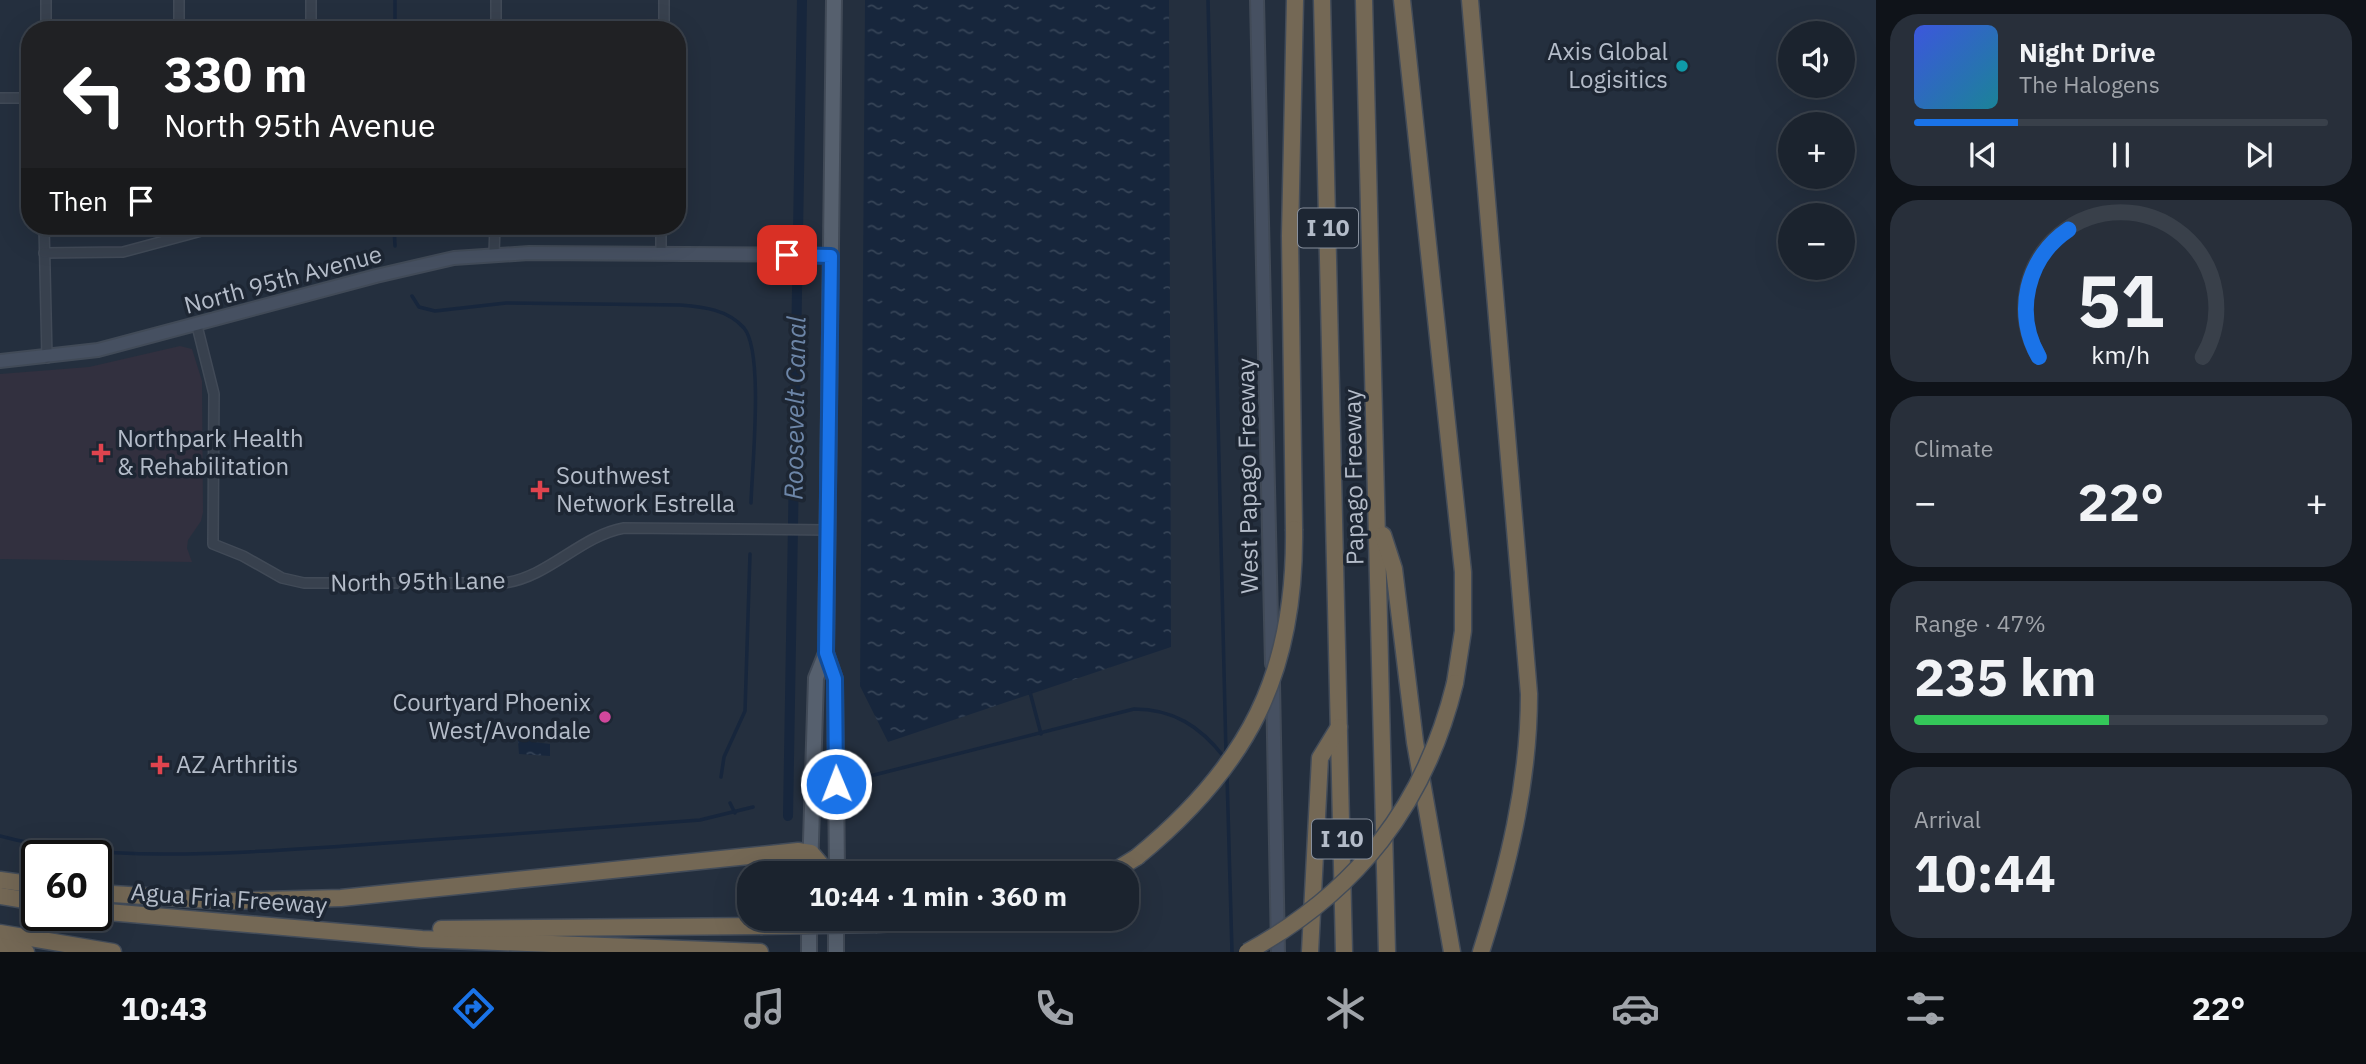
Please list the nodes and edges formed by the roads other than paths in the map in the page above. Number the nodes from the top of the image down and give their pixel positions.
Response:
1 (46, 0) edge
2 (179, 0) edge
3 (311, 0) edge
4 (496, 0) edge
5 (664, 0) edge
6 (834, 0) edge
7 (1257, 0) edge
8 (1296, 0) edge
9 (1322, 0) edge
10 (1364, 0) edge
11 (1402, 0) edge
12 (1470, 0) edge
13 (46, 21) edge
14 (179, 21) edge
15 (311, 21) edge
16 (496, 21) edge
17 (664, 21) edge
18 (0, 98) edge
19 (21, 98) edge
20 (44, 235) edge
21 (170, 235) edge
22 (495, 235) edge
23 (661, 235) edge
24 (44, 253) junction
25 (494, 254) junction
26 (661, 254) junction
27 (831, 256) junction
28 (197, 326) junction
29 (47, 358) junction
30 (0, 361) edge
31 (1378, 520) junction
32 (828, 530) junction
33 (826, 653) junction
34 (1339, 727) junction
35 (811, 853) junction
36 (811, 861) edge
37 (818, 861) edge
38 (837, 861) edge
39 (1130, 861) edge
40 (0, 880) edge
41 (21, 883) edge
42 (112, 894) edge
43 (0, 896) edge
44 (21, 899) edge
45 (112, 913) edge
46 (737, 926) edge
47 (809, 931) edge
48 (836, 931) edge
49 (358, 932) junction
50 (0, 933) edge
51 (0, 946) edge
52 (26, 952) edge
53 (113, 952) edge
54 (760, 952) edge
55 (809, 952) edge
56 (836, 952) edge
57 (1247, 952) edge
58 (1278, 952) edge
59 (1310, 952) edge
60 (1344, 952) edge
61 (1387, 952) edge
62 (1452, 952) edge
63 (1481, 952) edge

1 - 13 street
2 - 14 street
3 - 15 street
4 - 16 street
5 - 17 street
6 - 27 main road
7 - 58 main road, West Papago Freeway
8 - 39 highway, bridge
9 - 34 highway, Papago Freeway / I 10
10 - 31 highway, Papago Freeway / I 10
11 - 57 highway, bridge
12 - 63 highway
18 - 19 street
20 - 24 street
21 - 24 street
22 - 25 street
23 - 26 street
24 - 29 street
25 - 26 main road, North 95th Avenue
25 - 28 main road, North 95th Avenue
26 - 27 main road, North 95th Avenue
27 - 32 main road
28 - 29 main road, North 95th Avenue
28 - 32 street, North 95th Lane
29 - 30 main road, North 95th Avenue
31 - 61 highway, Papago Freeway / I 10
31 - 62 highway
32 - 33 main road
33 - 35 main road
33 - 38 main road
34 - 59 highway
34 - 60 highway, Papago Freeway / I 10
35 - 36 main road
35 - 37 highway
35 - 42 highway
40 - 41 highway
43 - 44 highway
45 - 49 highway, Agua Fria Freeway
46 - 49 highway, bridge
47 - 55 main road
48 - 56 main road
49 - 54 highway
50 - 53 highway
51 - 52 highway

